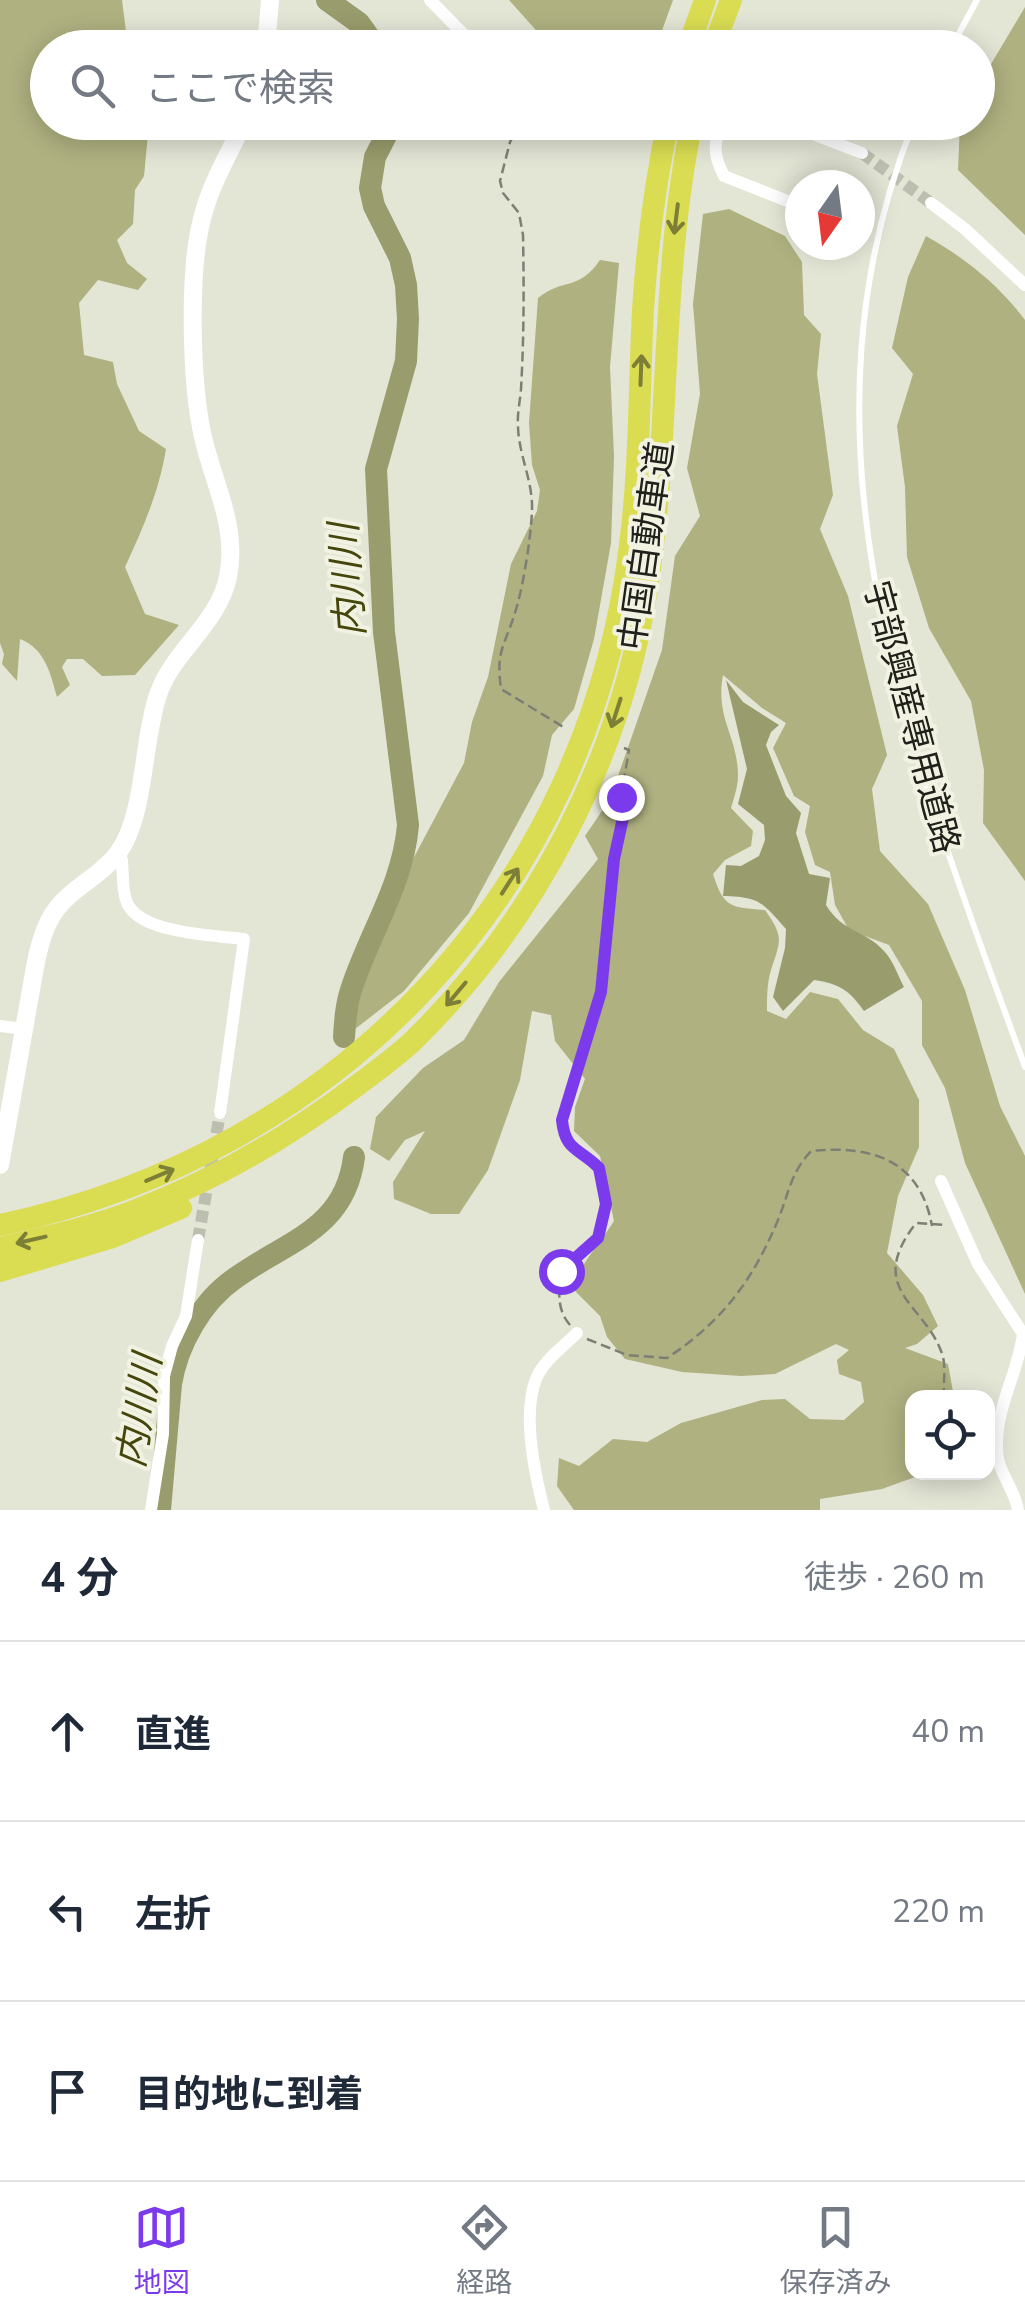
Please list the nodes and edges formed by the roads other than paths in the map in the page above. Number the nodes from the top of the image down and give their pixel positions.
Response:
1 (270, 0) edge
2 (430, 0) edge
3 (705, 0) edge
4 (731, 0) edge
5 (977, 0) edge
6 (268, 30) edge
7 (459, 30) edge
8 (694, 30) edge
9 (720, 30) edge
10 (961, 30) edge
11 (235, 140) edge
12 (665, 140) edge
13 (689, 140) edge
14 (716, 140) edge
15 (830, 140) edge
16 (908, 140) edge
17 (862, 152) tunnel mouth
18 (785, 200) edge
19 (931, 203) tunnel mouth
20 (1025, 284) edge
21 (117, 855) junction
22 (0, 1026) edge
23 (24, 1029) junction
24 (394, 1057) junction
25 (1025, 1067) edge
26 (220, 1112) tunnel mouth
27 (0, 1165) edge
28 (941, 1181) dead end
29 (0, 1225) edge
30 (198, 1240) tunnel mouth
31 (0, 1248) edge
32 (0, 1271) edge
33 (577, 1333) road end
34 (151, 1510) edge
35 (544, 1510) edge
36 (1018, 1510) edge

1 - 6 main road
2 - 7 street
3 - 8 highway
4 - 9 highway
5 - 10 lane
11 - 21 main road
29 -> 12 highway, 中国自動車道
13 -> 24 highway, 中国自動車道
14 - 18 street
15 - 17 street
16 - 25 lane, 宇部興産専用道路
19 - 20 street
21 - 23 main road
21 - 26 street
22 - 23 street
23 - 27 main road
24 -> 31 highway, 中国自動車道
24 - 32 highway
28 - 36 street
30 - 34 street
33 - 35 street

